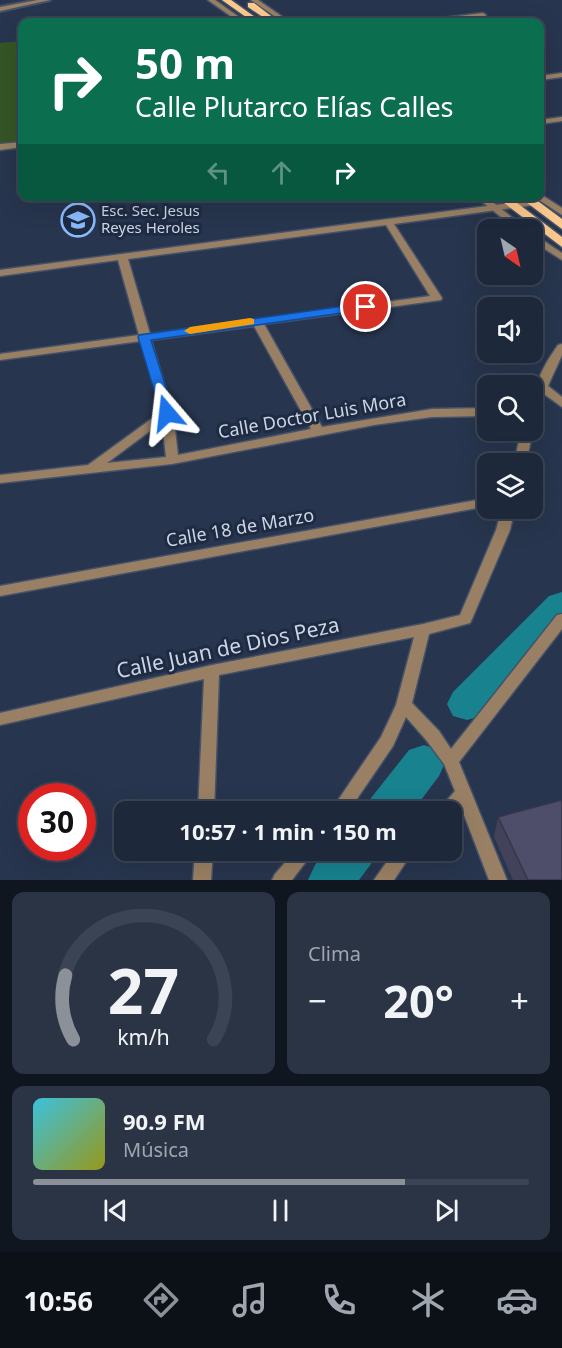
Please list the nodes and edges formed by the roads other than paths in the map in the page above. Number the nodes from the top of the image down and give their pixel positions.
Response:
1 (47, 0) edge
2 (211, 0) edge
3 (226, 0) edge
4 (243, 0) edge
5 (255, 0) edge
6 (0, 9) edge
7 (483, 15) dead end
8 (237, 18) edge
9 (252, 18) edge
10 (269, 18) edge
11 (281, 18) edge
12 (459, 18) edge
13 (562, 75) edge
14 (544, 77) edge
15 (562, 119) edge
16 (544, 121) edge
17 (18, 145) edge
18 (0, 147) edge
19 (525, 201) edge
20 (533, 201) edge
21 (537, 201) edge
22 (497, 202) edge
23 (512, 205) junction
24 (559, 208) edge
25 (513, 219) edge
26 (388, 221) junction
27 (562, 225) edge
28 (562, 243) edge
29 (543, 244) edge
30 (122, 256) junction
31 (562, 257) edge
32 (0, 273) edge
33 (257, 321) junction
34 (144, 337) junction
35 (562, 347) edge
36 (0, 357) edge
37 (543, 384) edge
38 (543, 388) edge
39 (562, 403) edge
40 (477, 412) edge
41 (167, 413) junction
42 (318, 431) junction
43 (172, 460) junction
44 (92, 468) junction
45 (0, 479) edge
46 (477, 504) edge
47 (506, 519) edge
48 (0, 591) edge
49 (562, 619) edge
50 (423, 630) junction
51 (212, 671) junction
52 (404, 705) junction
53 (0, 719) edge
54 (451, 761) junction
55 (464, 793) junction
56 (206, 801) edge
57 (346, 801) edge
58 (456, 801) edge
59 (203, 861) edge
60 (297, 861) edge
61 (398, 861) edge
62 (202, 880) edge
63 (281, 880) edge
64 (383, 880) edge
65 (498, 880) edge

1 - 6 lane
2 - 8 street
3 - 9 main road
4 - 10 main road
5 - 11 street
7 - 12 street
13 - 14 street
15 - 16 street
17 - 18 street
19 - 23 street
20 - 27 main road
21 - 24 street
22 - 23 main road
22 - 25 street
22 - 26 street
23 - 28 main road
26 - 30 street
26 - 33 street
29 - 31 street
30 - 32 street
30 - 34 street
33 - 34 street
33 - 42 street
34 - 36 street
34 - 41 street
35 - 37 street
38 - 39 street
40 - 42 street, Calle Doctor Luis Mora
41 - 43 street
41 - 44 street
42 - 43 street, Calle Doctor Luis Mora
43 - 44 street, Calle Doctor Luis Mora
44 - 45 street, Calle Doctor Luis Mora
46 - 48 street, Calle 18 de Marzo
47 - 50 street, Calle Juan de Dios Peza
49 - 54 street
50 - 51 street, Calle Juan de Dios Peza
50 - 52 street
51 - 53 street, Calle Juan de Dios Peza
51 - 56 street
52 - 54 street
52 - 57 street
54 - 55 street
55 - 58 street
55 - 65 street
59 - 62 street
60 - 63 street
61 - 64 street

